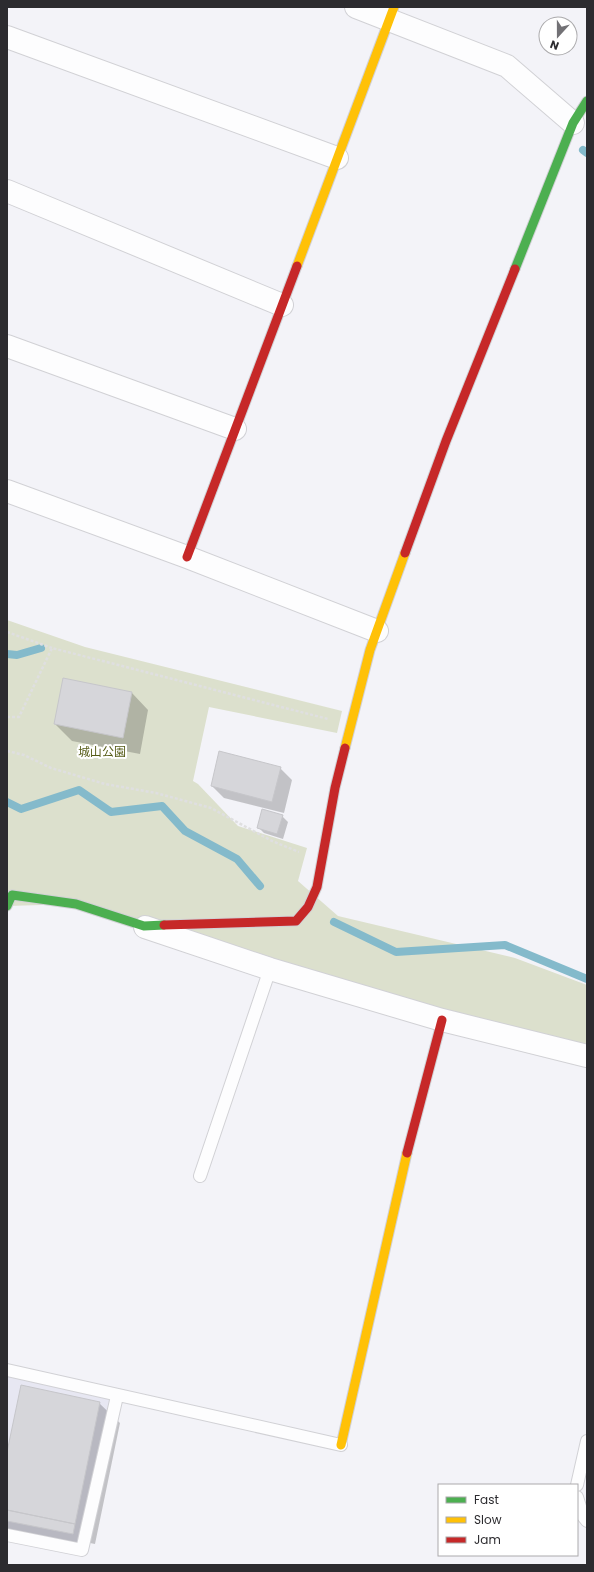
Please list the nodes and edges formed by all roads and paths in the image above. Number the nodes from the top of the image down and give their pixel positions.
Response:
1 (356, 7) edge
2 (392, 13) edge
3 (7, 37) edge
4 (587, 101) edge
5 (573, 123) junction
6 (337, 158) junction
7 (7, 191) edge
8 (282, 305) junction
9 (7, 346) edge
10 (235, 429) junction
11 (7, 491) edge
12 (187, 557) junction
13 (377, 631) junction
14 (7, 632) edge
15 (52, 648) junction
16 (7, 718) edge
17 (352, 725) junction
18 (7, 751) edge
19 (322, 861) junction
20 (7, 906) edge
21 (144, 926) junction
22 (270, 969) junction
23 (442, 1020) junction
24 (587, 1056) edge
25 (200, 1176) dead end
26 (7, 1370) edge
27 (117, 1396) junction
28 (587, 1441) edge
29 (341, 1445) joint
30 (576, 1484) edge
31 (578, 1500) edge
32 (587, 1521) edge
33 (7, 1534) edge

1 - 2 street
2 - 5 street
2 - 6 street
3 - 6 street
4 - 5 street
5 - 13 street
6 - 8 street
7 - 8 street
8 - 10 street
9 - 10 street
10 - 12 street
11 - 12 street
12 - 13 street
13 - 17 street
14 - 15 path
15 - 16 path
15 - 17 path
17 - 19 street
18 - 19 path
19 - 21 street
20 - 21 street
21 - 22 street
22 - 23 street
22 - 25 lane
23 - 24 street
23 - 29 street
26 - 27 lane
27 - 29 lane
27 - 33 lane
28 - 30 lane
31 - 32 lane

